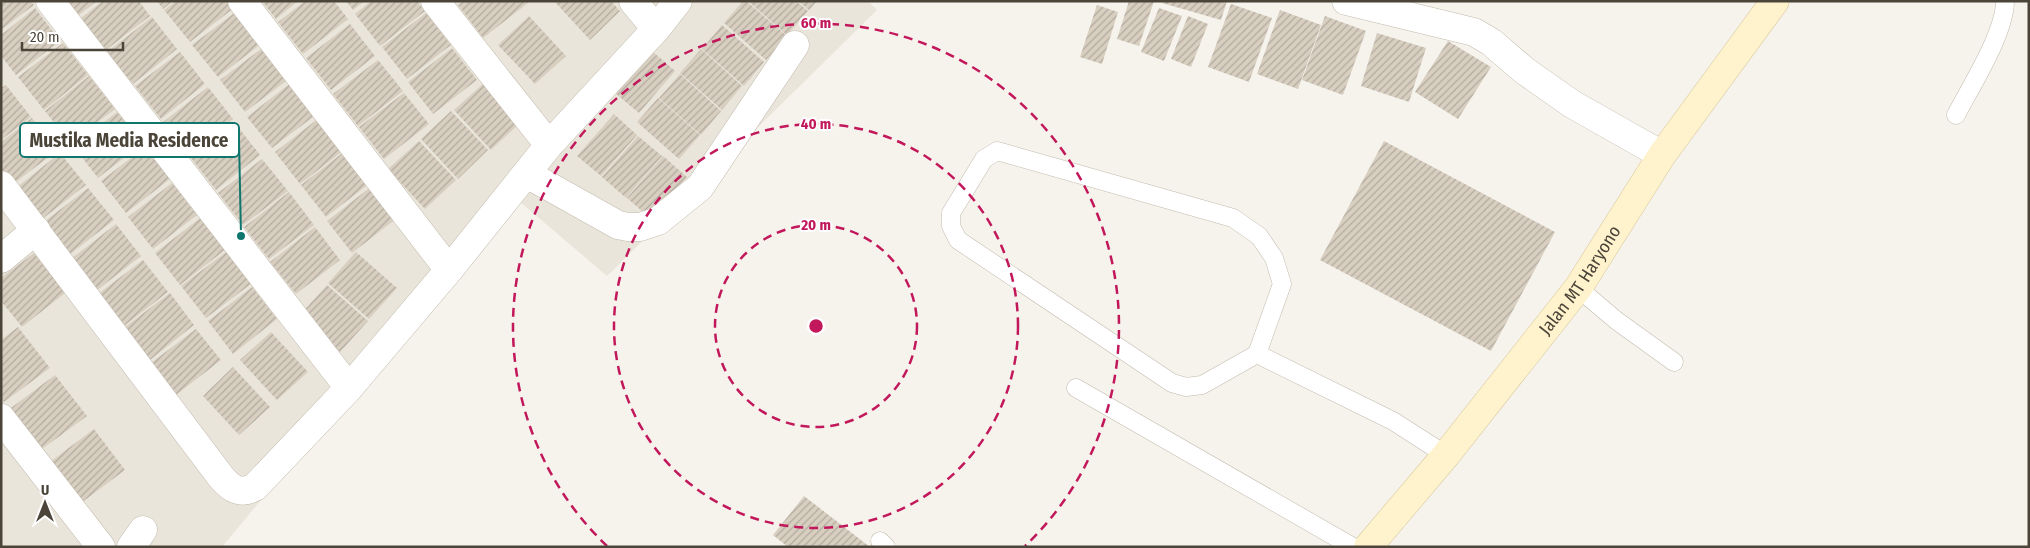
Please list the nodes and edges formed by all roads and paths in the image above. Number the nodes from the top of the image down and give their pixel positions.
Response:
1 (50, 1) edge
2 (242, 1) edge
3 (435, 1) edge
4 (634, 1) edge
5 (678, 1) edge
6 (1346, 1) edge
7 (1775, 1) edge
8 (2005, 1) edge
9 (656, 29) junction
10 (795, 45) dead end
11 (1956, 116) dead end
12 (549, 145) junction
13 (1662, 155) junction
14 (527, 174) junction
15 (1, 185) edge
16 (36, 230) junction
17 (1, 259) edge
18 (449, 270) junction
19 (1578, 288) junction
20 (1257, 354) junction
21 (1674, 362) dead end
22 (349, 388) junction
23 (1076, 388) dead end
24 (1, 418) edge
25 (1446, 455) junction
26 (102, 547) edge
27 (1353, 547) edge
28 (1368, 547) edge

1 - 22 street
2 - 18 street
3 - 12 street
4 - 9 street
5 - 9 street
6 - 13 street
7 - 13 main road, Jalan MT Haryono
8 - 11 lane
9 - 12 street
10 - 14 street
12 - 14 street
13 - 19 main road, Jalan MT Haryono
14 - 18 street
15 - 16 street
16 - 17 street
16 - 22 street
18 - 22 street
19 - 21 lane
19 - 25 main road, Jalan MT Haryono
20 - 20 lane
20 - 25 lane
23 - 27 lane
24 - 26 street
25 - 28 main road, Jalan MT Haryono

